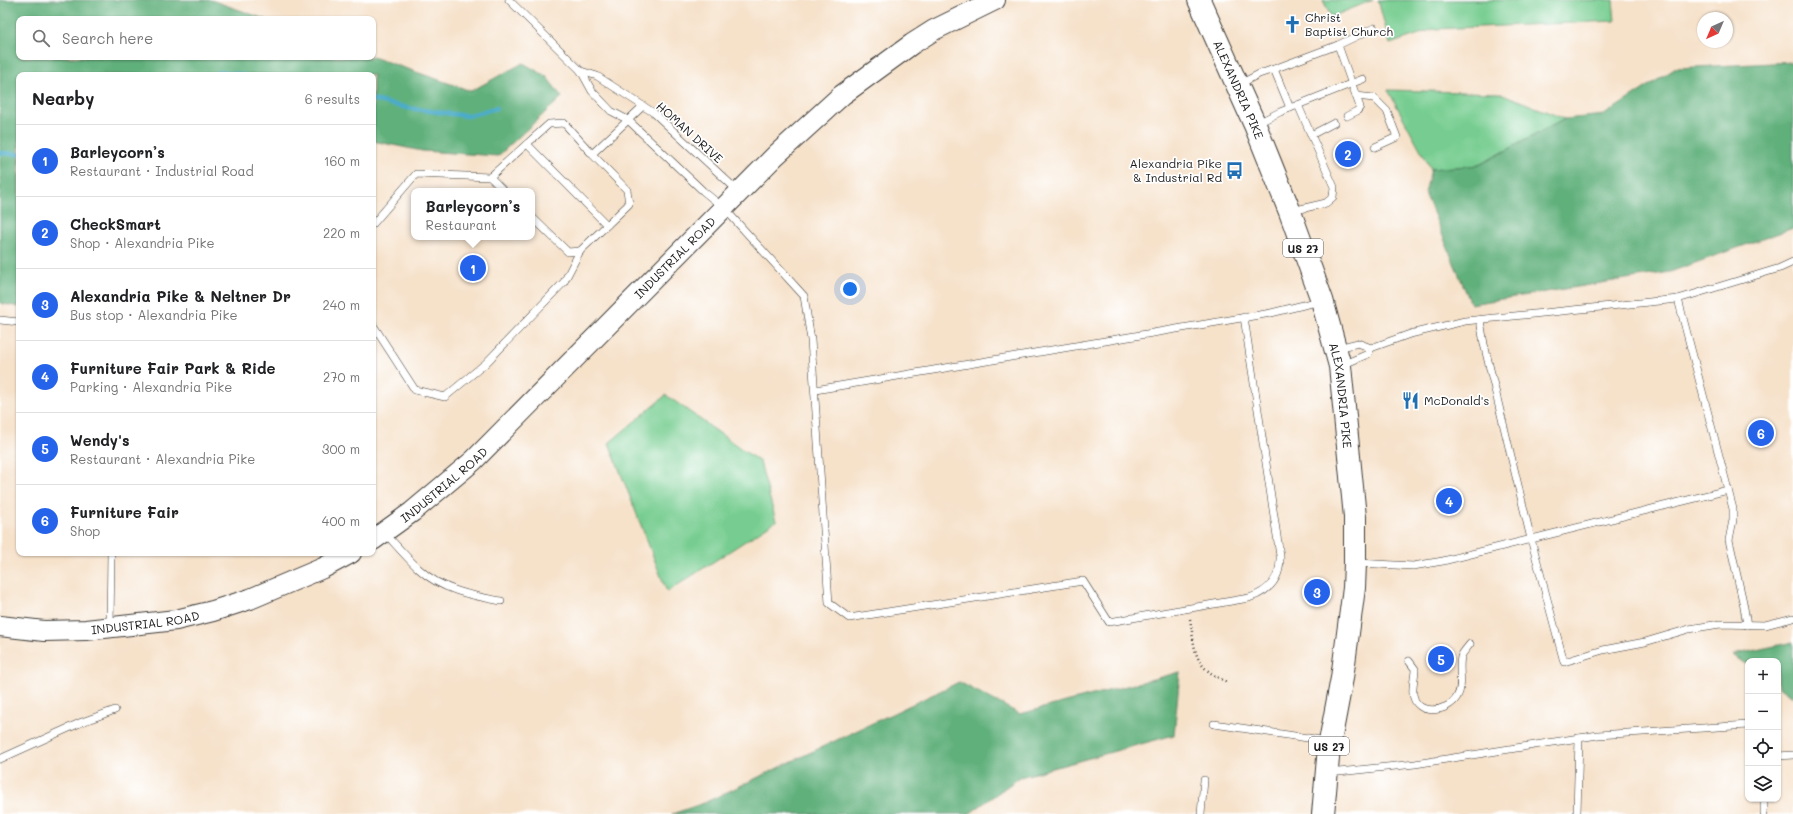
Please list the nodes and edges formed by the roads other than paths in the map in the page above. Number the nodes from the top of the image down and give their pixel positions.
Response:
1 (509, 0) edge
2 (995, 0) edge
3 (1198, 0) edge
4 (1374, 28) dead end
5 (1338, 45) junction
6 (1274, 69) junction
7 (581, 71) junction
8 (1363, 79) dead end
9 (1352, 84) junction
10 (1237, 86) junction
11 (1356, 96) junction
12 (1298, 105) junction
13 (643, 106) junction
14 (1290, 108) junction
15 (1347, 116) dead end
16 (628, 120) junction
17 (1334, 122) dead end
18 (1255, 125) junction
19 (1312, 135) junction
20 (527, 144) junction
21 (1375, 147) dead end
22 (592, 154) junction
23 (490, 177) junction
24 (501, 188) edge
25 (740, 192) junction
26 (724, 208) junction
27 (1290, 212) junction
28 (535, 220) edge
29 (376, 221) edge
30 (608, 225) junction
31 (580, 251) junction
32 (1793, 262) edge
33 (1678, 299) junction
34 (1322, 300) junction
35 (1244, 317) junction
36 (0, 320) edge
37 (1480, 320) junction
38 (16, 322) edge
39 (376, 329) edge
40 (1371, 348) junction
41 (1338, 357) junction
42 (814, 390) junction
43 (1728, 490) junction
44 (379, 536) edge
45 (1531, 539) junction
46 (112, 556) edge
47 (345, 556) edge
48 (1355, 563) junction
49 (502, 601) dead end
50 (1793, 618) edge
51 (1747, 625) junction
52 (0, 626) edge
53 (110, 627) junction
54 (1470, 644) dead end
55 (1409, 661) dead end
56 (115, 710) dead end
57 (1214, 724) dead end
58 (1745, 725) edge
59 (1580, 738) junction
60 (1330, 741) junction
61 (1793, 755) edge
62 (1781, 756) edge
63 (0, 759) edge
64 (1326, 774) junction
65 (1204, 780) dead end
66 (1764, 802) edge
67 (1201, 814) edge
68 (1323, 814) edge
69 (1577, 814) edge
70 (1766, 814) edge

1 - 7 lane, HOMAN DRIVE
2 - 25 main road, INDUSTRIAL ROAD
3 - 10 highway, ALEXANDRIA PIKE / US 27
4 - 5 lane
5 - 6 lane
5 - 9 lane
6 - 10 lane
6 - 14 lane
7 - 13 lane, HOMAN DRIVE
7 - 16 lane, HOMAN DRIVE
8 - 9 lane
9 - 11 lane
9 - 12 lane
10 - 18 highway, ALEXANDRIA PIKE / US 27
11 - 15 lane
11 - 21 lane
12 - 14 lane
12 - 19 lane
13 - 16 lane
13 - 25 lane, HOMAN DRIVE
14 - 18 lane
16 - 22 lane
16 - 26 lane, HOMAN DRIVE
17 - 19 lane
18 - 27 highway, ALEXANDRIA PIKE / US 27
19 - 27 lane
20 - 22 lane
20 - 23 lane
20 - 30 lane
22 - 30 lane
23 - 24 lane
23 - 29 lane
25 - 26 main road, INDUSTRIAL ROAD
26 - 42 lane, HOMAN DRIVE
26 - 44 main road, INDUSTRIAL ROAD
27 - 34 highway, ALEXANDRIA PIKE / US 27
28 - 31 lane
30 - 31 lane
31 - 39 lane
32 - 33 lane
33 - 37 lane
33 - 43 lane
34 - 35 lane
34 - 41 highway, ALEXANDRIA PIKE / US 27
35 - 42 lane
35 - 42 lane, HOMAN DRIVE
36 - 38 lane
37 - 40 lane
37 - 45 lane
40 - 41 lane
40 - 41 lane
41 - 48 highway, ALEXANDRIA PIKE / US 27
43 - 45 lane
43 - 51 lane
44 - 49 lane
45 - 48 lane
45 - 51 lane
46 - 53 lane
47 - 53 main road, INDUSTRIAL ROAD
48 - 60 highway, ALEXANDRIA PIKE / US 27
50 - 51 lane
52 - 53 main road, INDUSTRIAL ROAD
54 - 55 lane
56 - 63 lane
57 - 60 lane
58 - 59 lane
59 - 64 lane
59 - 69 lane
60 - 64 highway, ALEXANDRIA PIKE / US 27
61 - 62 lane
64 - 68 highway, ALEXANDRIA PIKE / US 27
65 - 67 lane
66 - 70 lane

